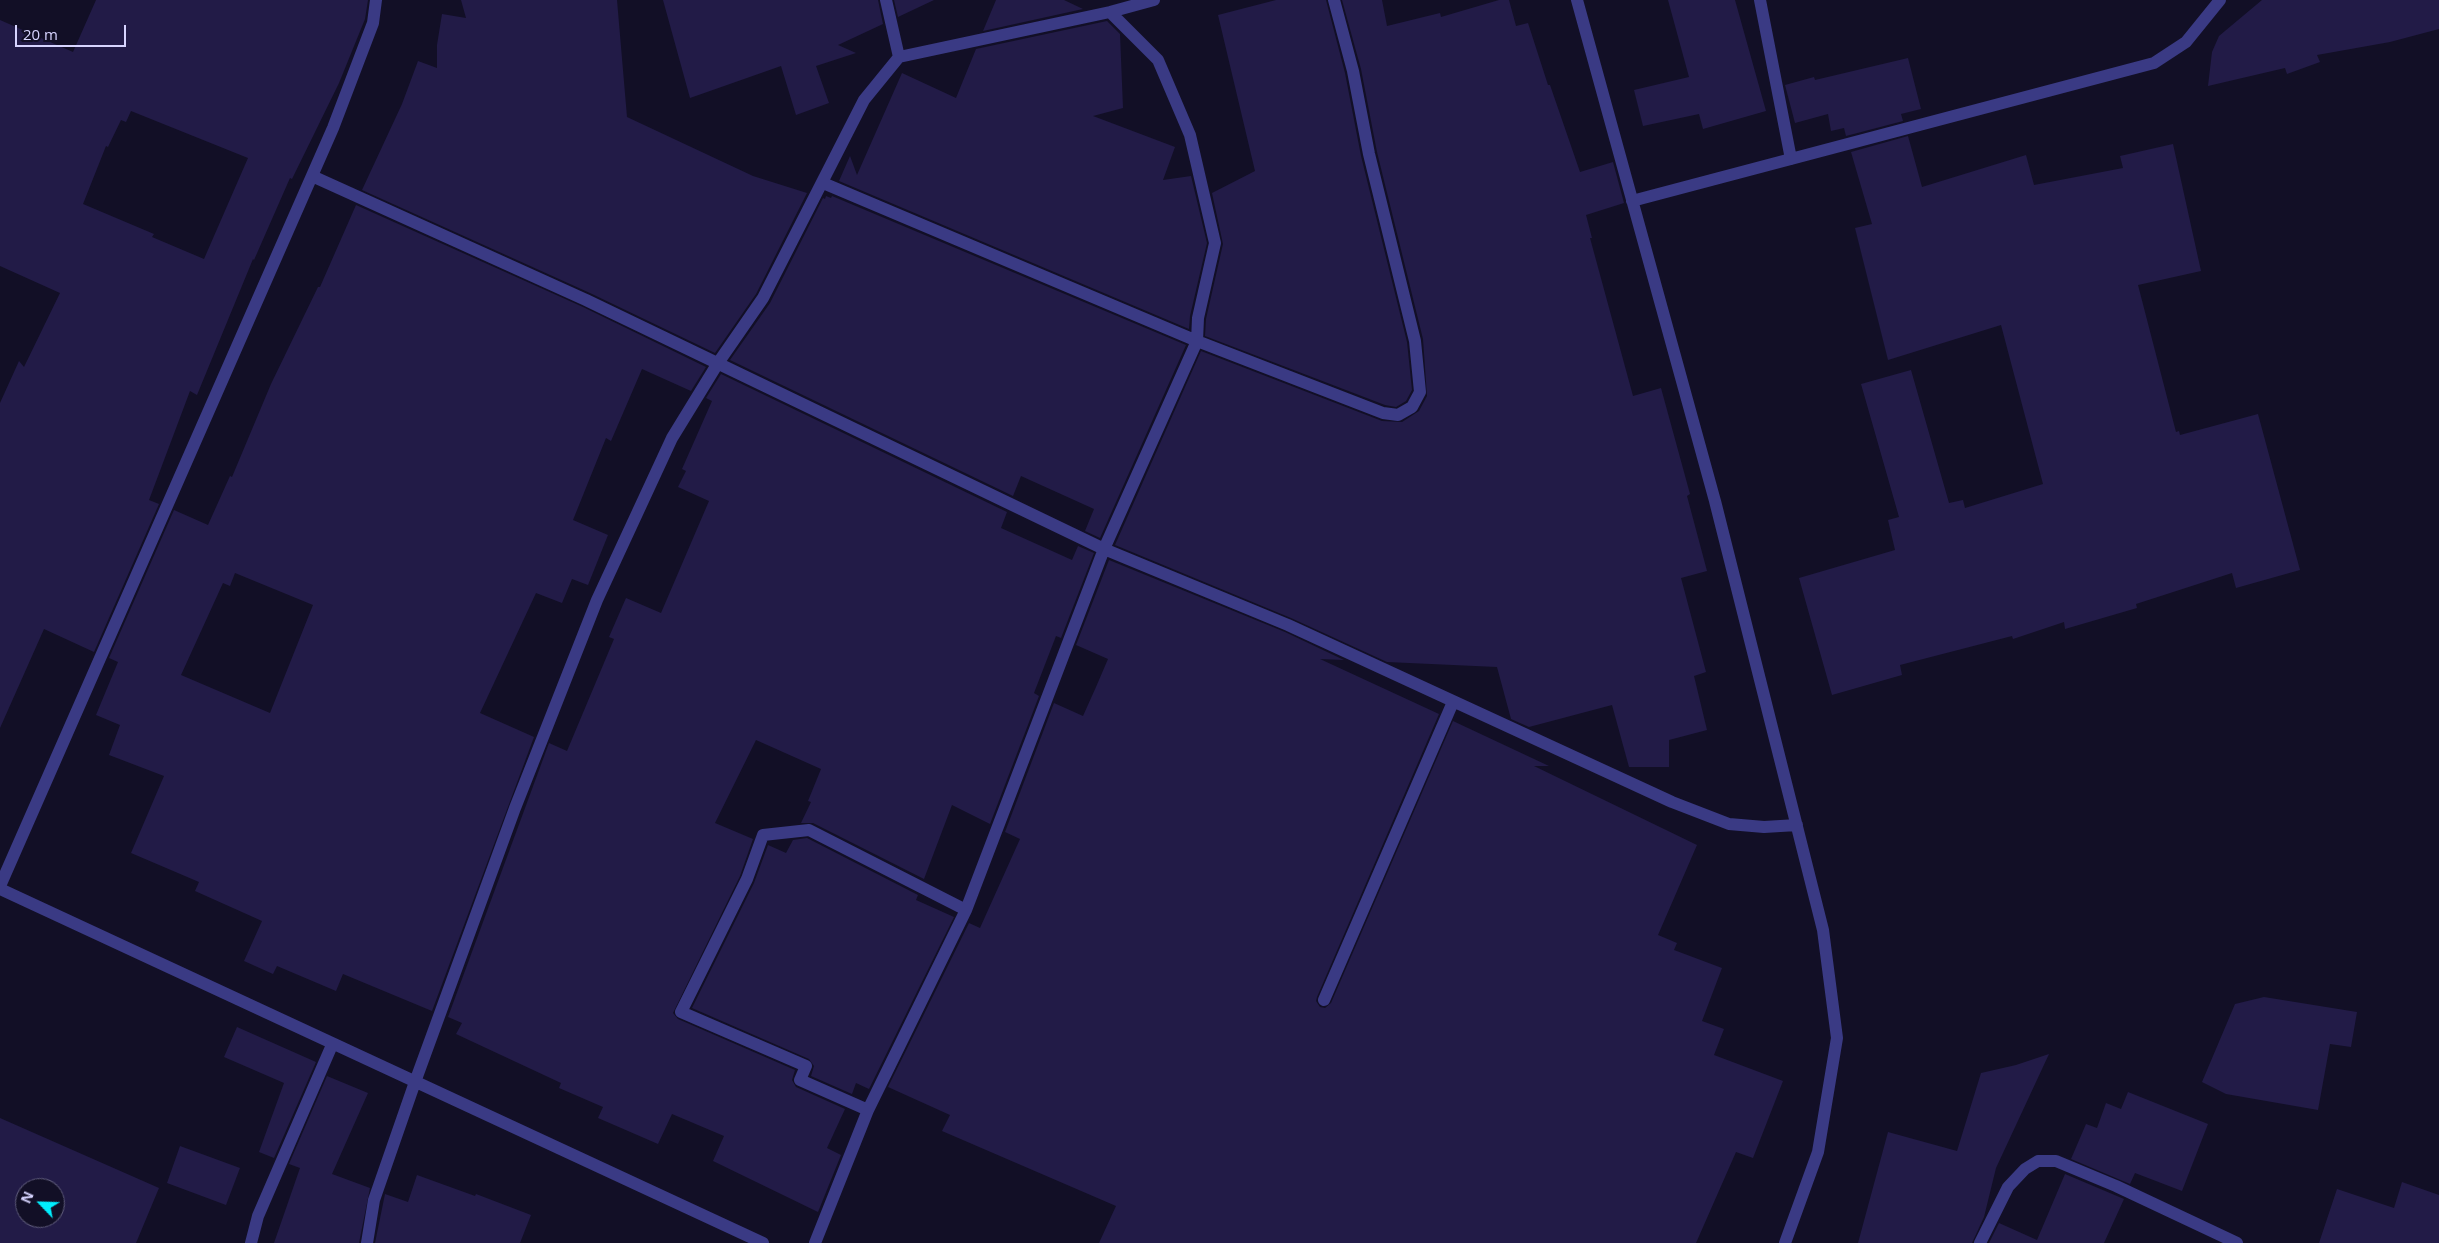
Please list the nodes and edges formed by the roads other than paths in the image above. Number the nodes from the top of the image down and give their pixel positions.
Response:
1 (376, 0) edge
2 (886, 0) edge
3 (1154, 0) edge
4 (1334, 0) edge
5 (1577, 0) edge
6 (1760, 0) edge
7 (2220, 0) edge
8 (1110, 12) junction
9 (900, 57) junction
10 (1791, 160) junction
11 (312, 176) junction
12 (823, 183) junction
13 (1632, 202) junction
14 (1198, 341) junction
15 (718, 363) junction
16 (1104, 549) junction
17 (1453, 702) junction
18 (1797, 825) junction
19 (0, 887) edge
20 (966, 910) junction
21 (1324, 1000) dead end
22 (332, 1045) junction
23 (415, 1082) junction
24 (868, 1110) junction
25 (251, 1243) edge
26 (367, 1243) edge
27 (762, 1243) edge
28 (814, 1243) edge
29 (1785, 1243) edge
30 (1980, 1243) edge
31 (2237, 1243) edge

1 - 11 street
2 - 9 street
3 - 8 street
4 - 14 street
5 - 13 street
6 - 10 street
7 - 10 street
8 - 9 street
8 - 14 street
9 - 12 street
10 - 13 street
11 - 15 street
11 - 19 street
12 - 14 street
12 - 15 street
13 - 18 street
14 - 16 street
15 - 16 street
15 - 23 street
16 - 17 street
16 - 20 street
17 - 18 street
17 - 21 street
18 - 29 street
19 - 22 street
20 - 24 street
20 - 24 street
22 - 23 street
22 - 25 street
23 - 26 street
23 - 27 street
24 - 28 street
30 - 31 street

